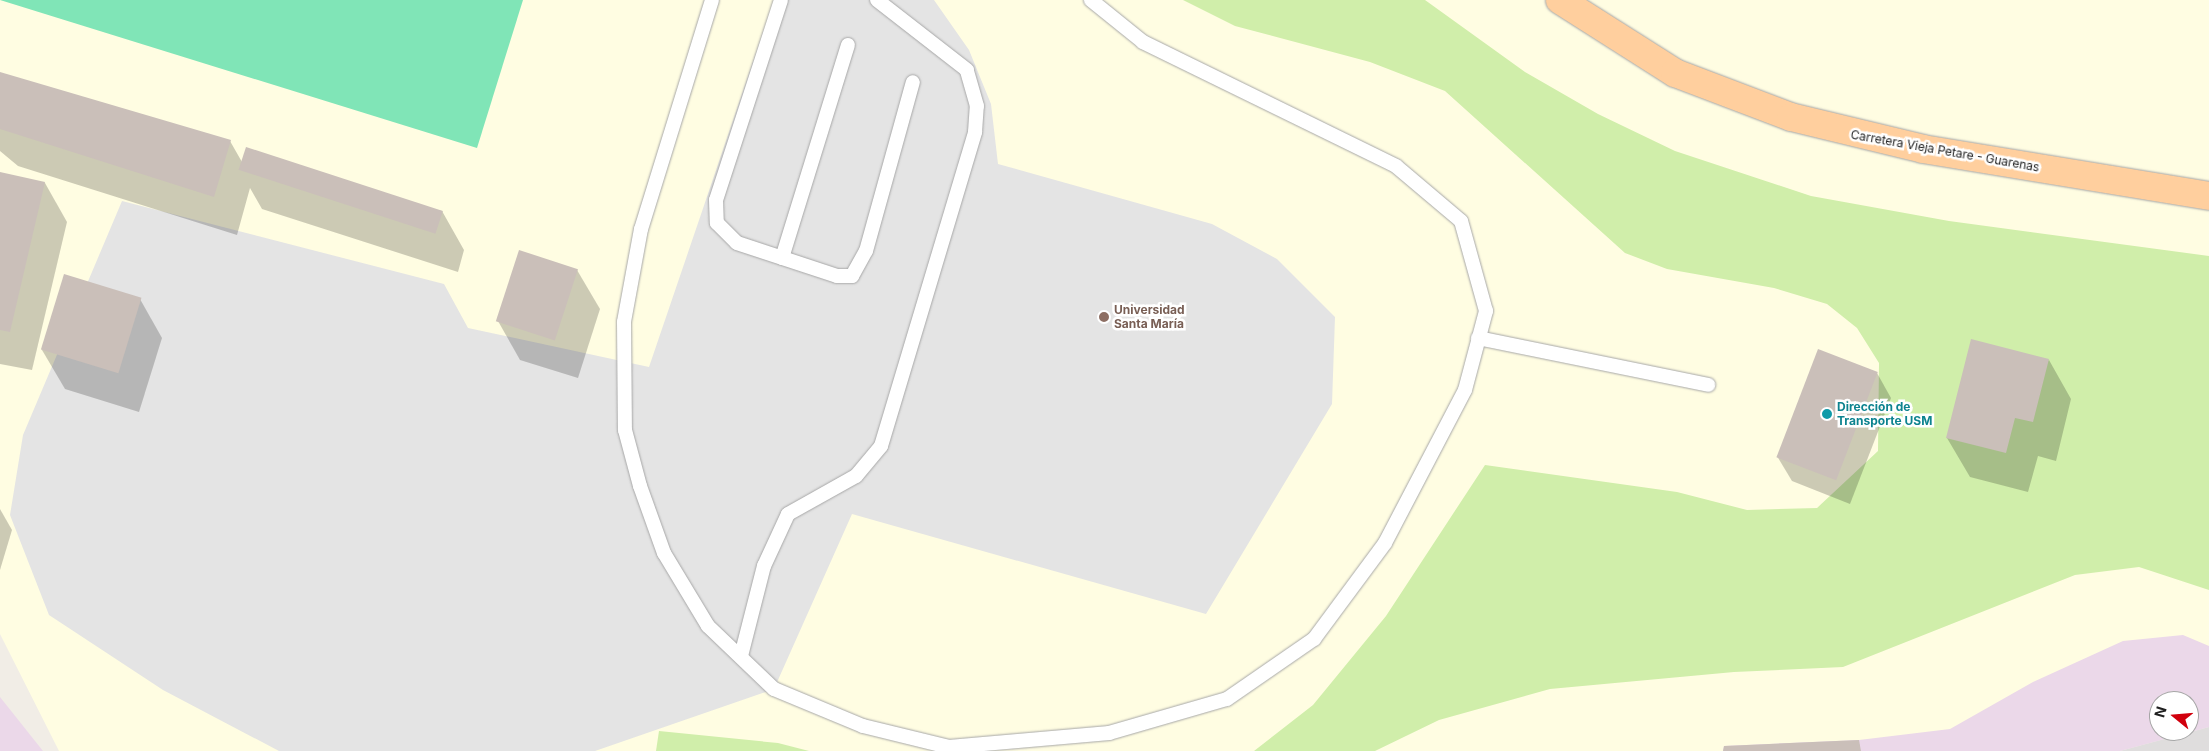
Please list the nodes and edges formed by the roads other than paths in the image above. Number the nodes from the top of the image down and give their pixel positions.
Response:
1 (712, 0) edge
2 (781, 0) edge
3 (877, 0) edge
4 (1091, 0) edge
5 (1560, 0) edge
6 (848, 45) dead end
7 (913, 82) dead end
8 (2209, 196) edge
9 (782, 258) junction
10 (1478, 338) junction
11 (1708, 385) dead end
12 (741, 656) junction

1 - 12 lane
2 - 9 lane
3 - 12 lane
4 - 10 lane
5 - 8 main road, Carretera Vieja Petare - Guarenas
6 - 9 lane
7 - 9 lane
10 - 11 lane
10 - 12 lane

